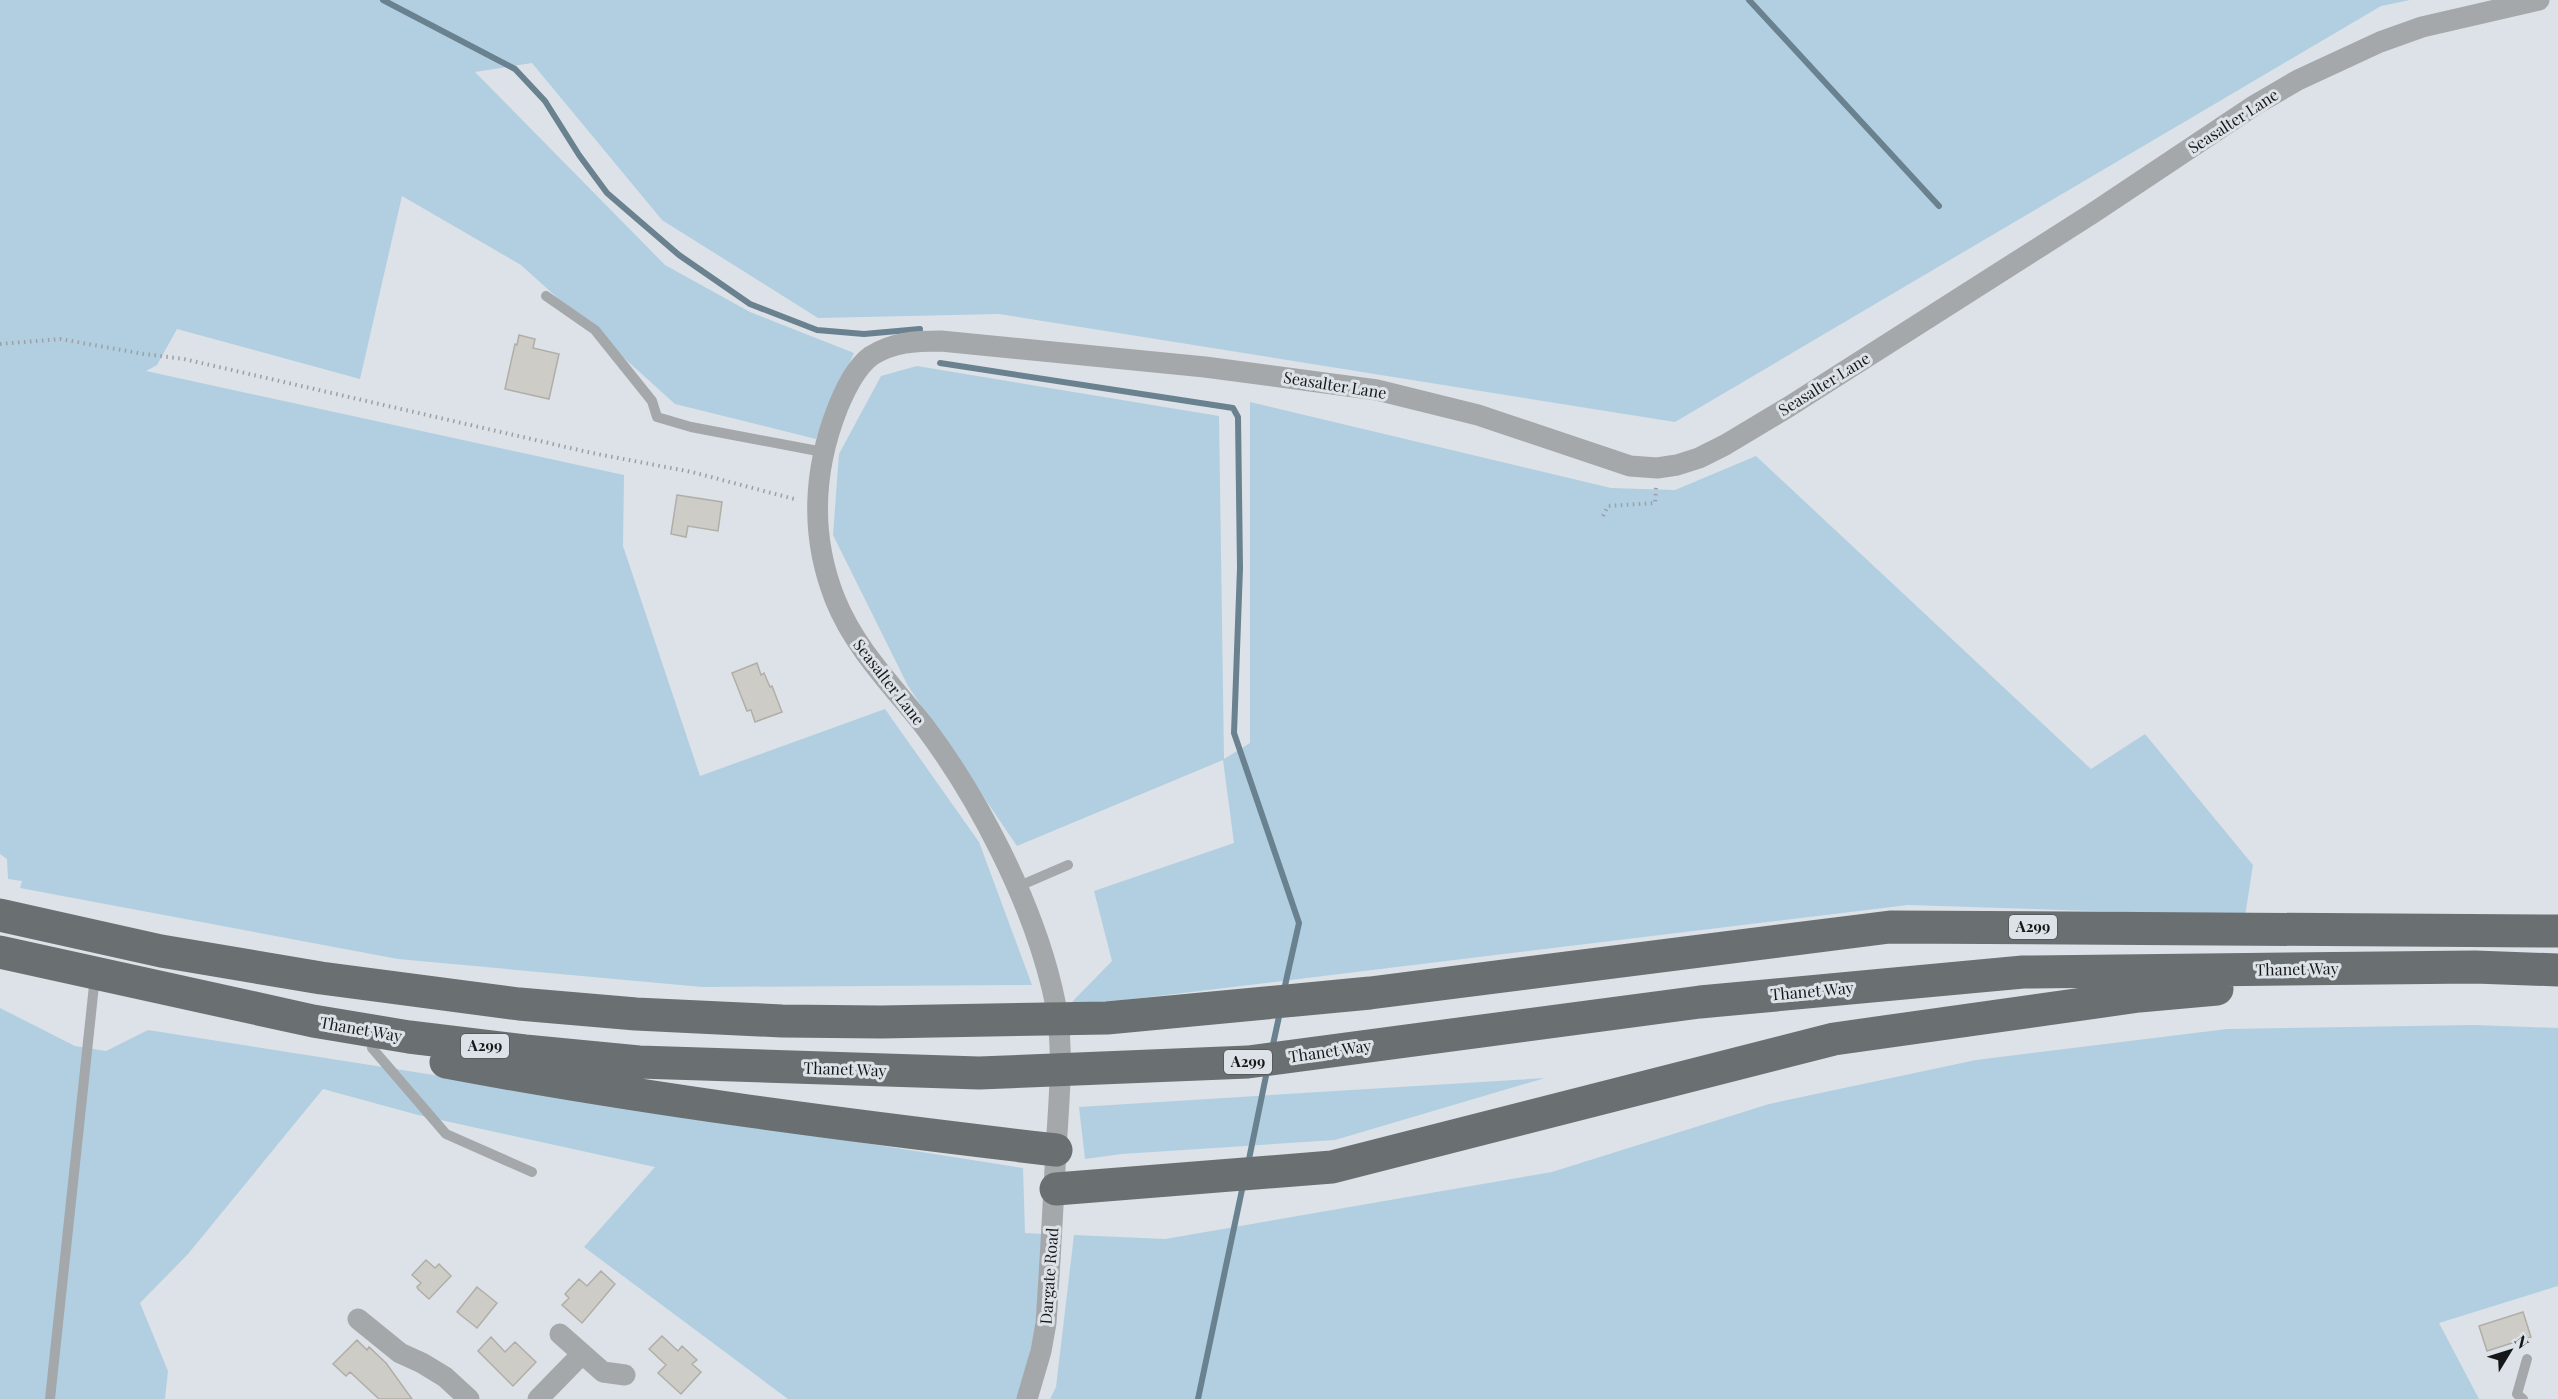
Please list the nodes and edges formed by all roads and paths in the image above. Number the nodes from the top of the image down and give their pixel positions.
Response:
1 (2539, 0) edge
2 (546, 296) dead end
3 (0, 344) edge
4 (823, 452) junction
5 (1657, 468) junction
6 (817, 502) junction
7 (1603, 516) dead end
8 (1068, 865) dead end
9 (1017, 887) junction
10 (0, 915) edge
11 (2558, 931) edge
12 (0, 952) edge
13 (2475, 967) junction
14 (2558, 970) edge
15 (95, 974) junction
16 (241, 1005) junction
17 (372, 1048) junction
18 (1056, 1150) junction
19 (532, 1172) dead end
20 (1056, 1188) junction
21 (358, 1319) dead end
22 (560, 1334) dead end
23 (582, 1354) junction
24 (2528, 1359) dead end
25 (625, 1375) dead end
26 (50, 1399) edge
27 (469, 1399) edge
28 (538, 1399) edge
29 (1027, 1399) edge
30 (2523, 1399) edge

1 - 5 street, Seasalter Lane
2 - 4 lane
3 - 6 path
4 - 5 street, Seasalter Lane
4 - 6 street, Seasalter Lane
5 - 7 path
6 - 9 street, Seasalter Lane
8 - 9 lane
9 - 18 street, Seasalter Lane
10 - 11 highway, A299
12 - 15 highway, Thanet Way / A299
13 - 14 highway, Thanet Way / A299
13 - 16 highway, Thanet Way / A299
13 - 20 highway
15 - 16 highway, Thanet Way / A299
15 - 26 lane
16 - 17 highway
17 - 18 highway
17 - 19 lane
18 - 20 street, Dargate Road
20 - 29 street, Dargate Road
21 - 27 street
22 - 23 street
23 - 25 street
23 - 28 street
24 - 30 lane

